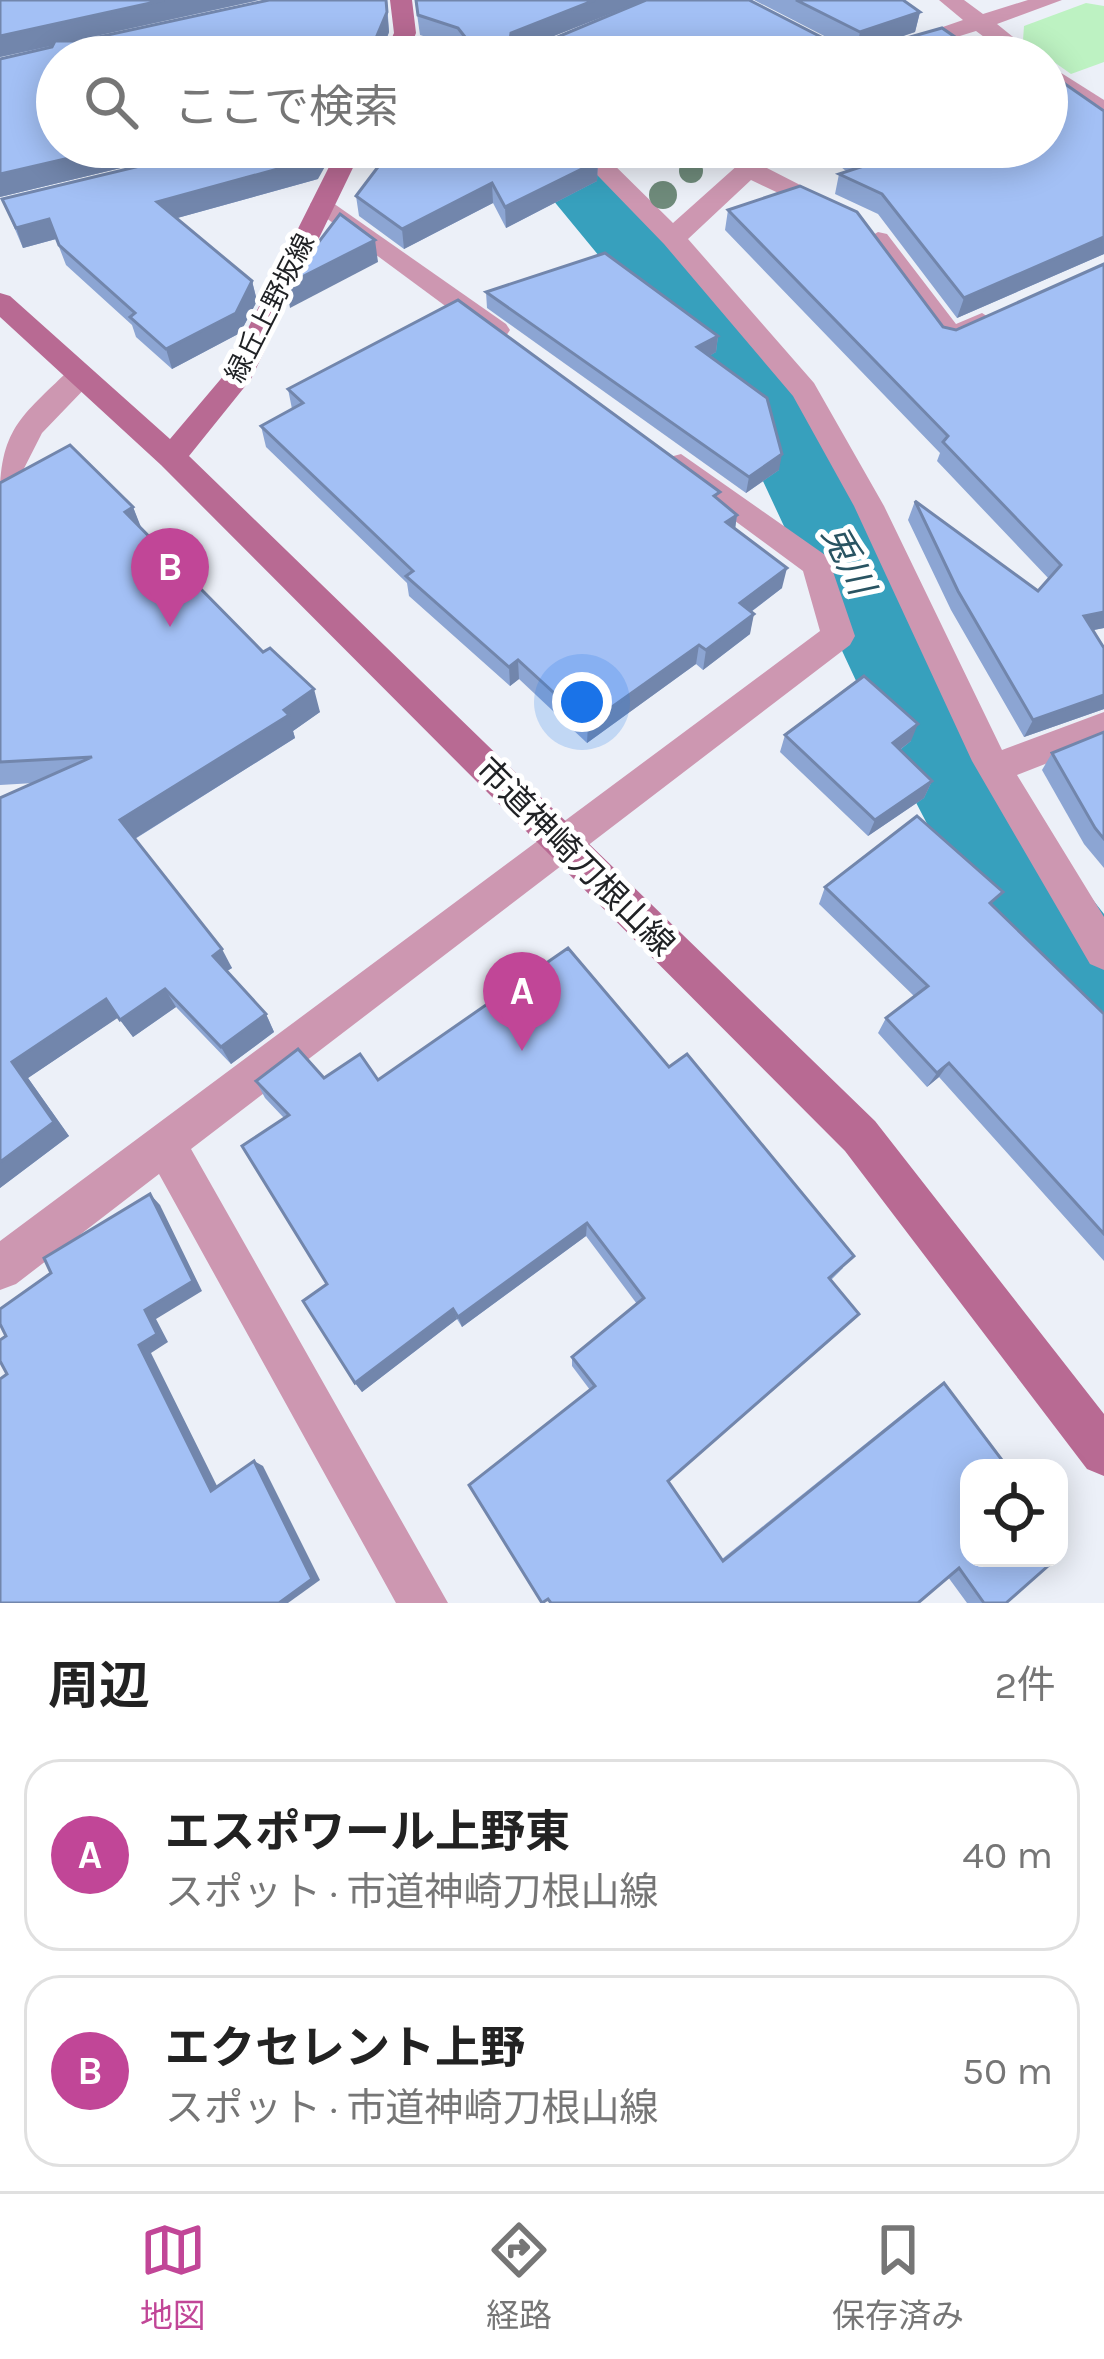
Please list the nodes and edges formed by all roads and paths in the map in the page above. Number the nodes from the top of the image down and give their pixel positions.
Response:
1 (401, 0) edge
2 (950, 0) edge
3 (1051, 0) edge
4 (979, 25) junction
5 (406, 36) edge
6 (941, 36) edge
7 (995, 36) edge
8 (1068, 86) edge
9 (1104, 111) edge
10 (341, 168) edge
11 (603, 168) edge
12 (750, 170) joint
13 (323, 204) junction
14 (673, 238) junction
15 (0, 302) edge
16 (1009, 310) edge
17 (513, 343) edge
18 (82, 374) junction
19 (646, 440) edge
20 (172, 457) junction
21 (0, 486) edge
22 (1104, 726) edge
23 (994, 769) junction
24 (562, 842) junction
25 (1104, 952) edge
26 (166, 1146) junction
27 (0, 1268) edge
28 (1104, 1452) edge
29 (423, 1603) edge

1 - 5 street
2 - 4 street
3 - 4 street
4 - 6 street
4 - 7 street
8 - 9 street
10 - 13 street, 緑丘上野坂線
11 - 14 street
12 - 14 street
12 - 16 street
13 - 17 street
13 - 20 street, 緑丘上野坂線
14 - 23 street
15 - 18 street, 市道神崎刀根山線
18 - 20 street, 市道神崎刀根山線
18 - 21 street
19 - 24 street
20 - 24 street, 市道神崎刀根山線
22 - 23 street
23 - 25 street
24 - 26 street
24 - 28 street, 市道神崎刀根山線
26 - 27 street
26 - 29 street

